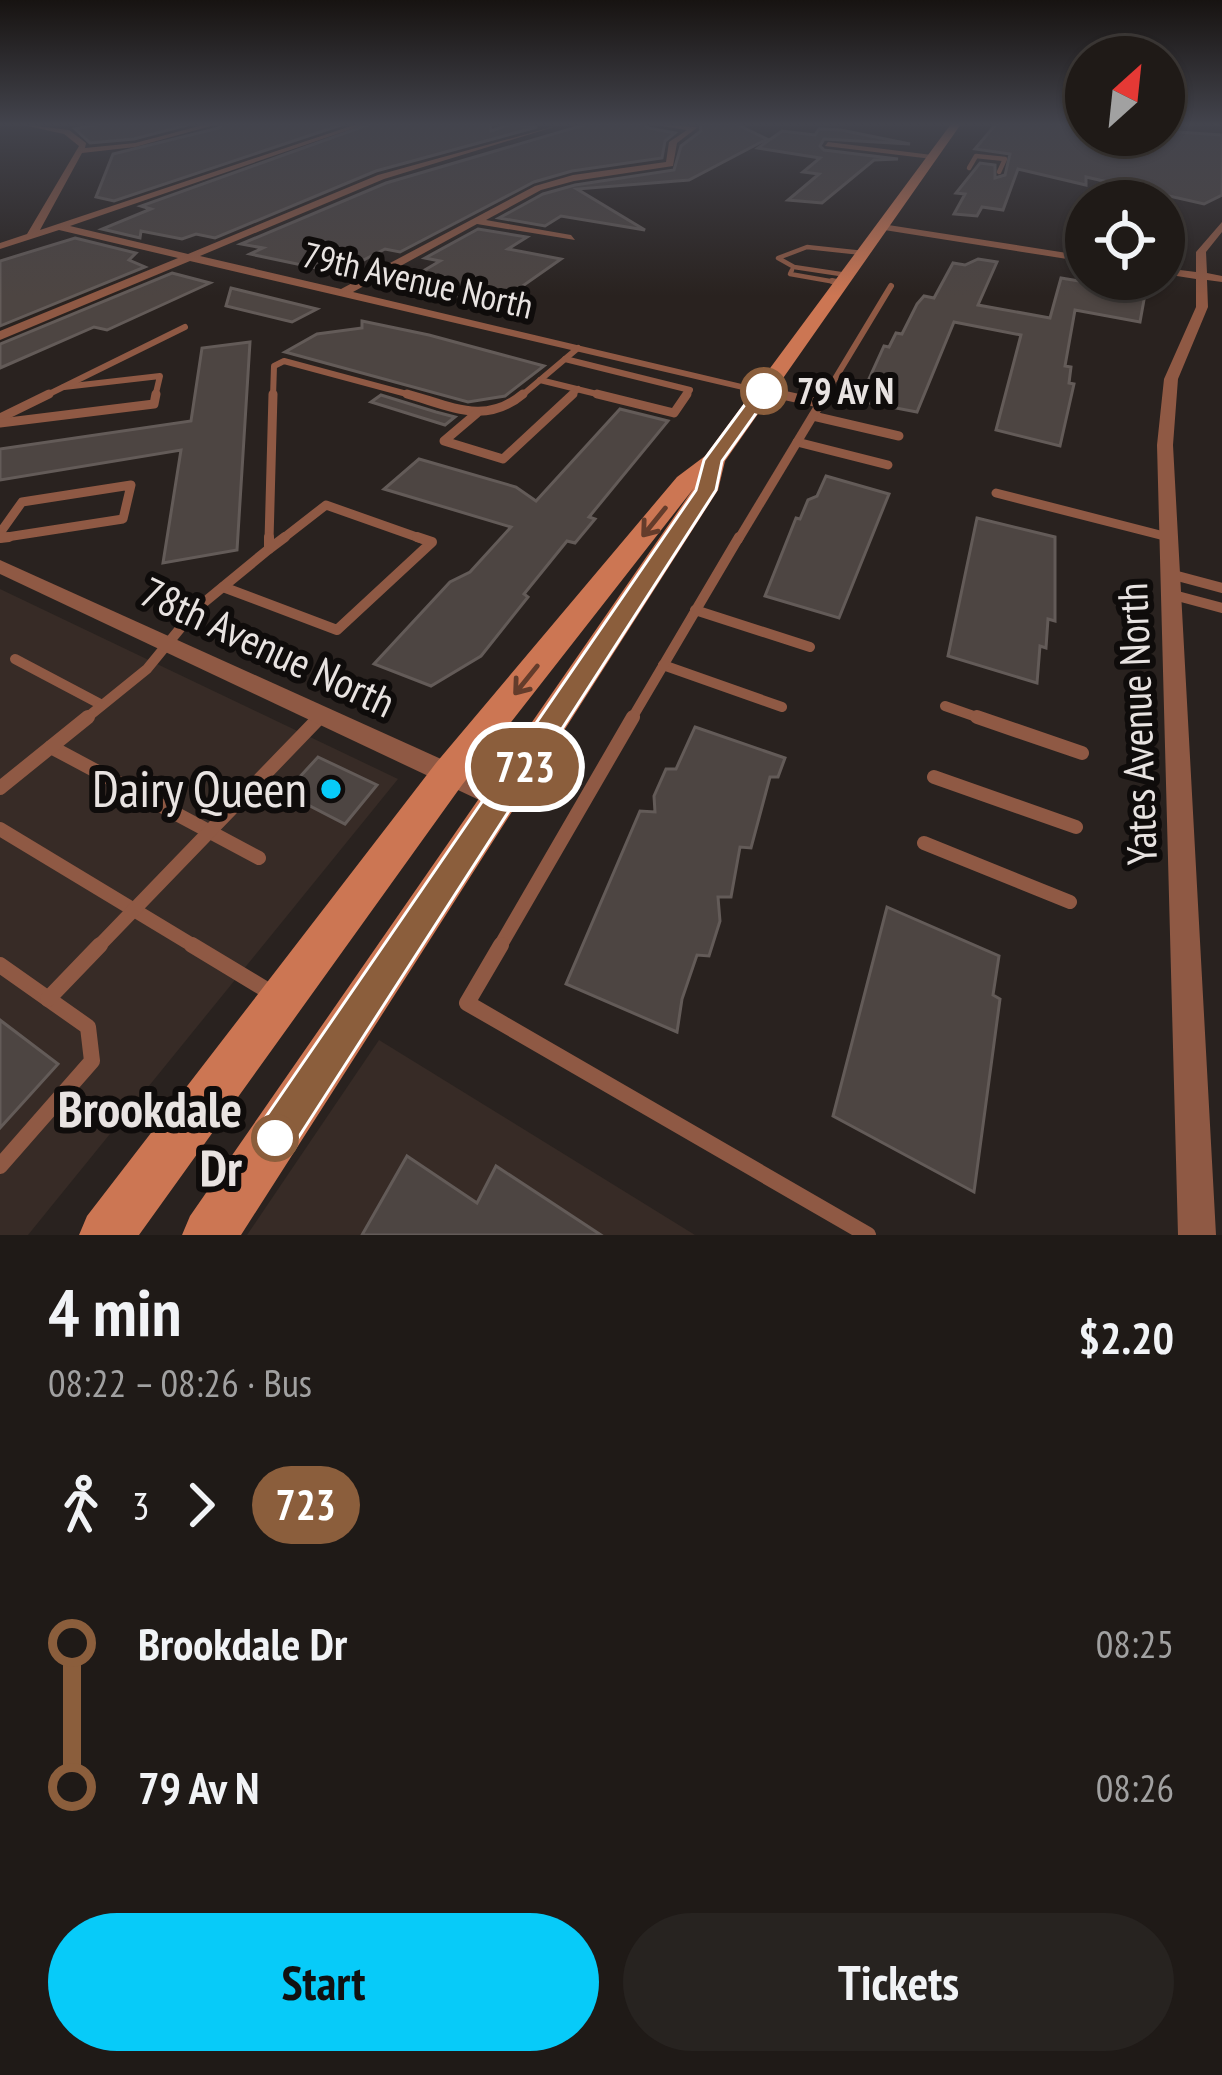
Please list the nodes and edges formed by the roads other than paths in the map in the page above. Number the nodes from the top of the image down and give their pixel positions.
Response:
1 (63, 182) edge
2 (192, 182) edge
3 (375, 182) edge
4 (563, 182) edge
5 (914, 182) edge
6 (475, 221) junction
7 (1222, 225) edge
8 (58, 227) junction
9 (882, 227) junction
10 (31, 236) junction
11 (571, 238) dead end
12 (0, 247) edge
13 (863, 253) junction
14 (1065, 256) edge
15 (190, 257) junction
16 (1212, 278) edge
17 (844, 279) junction
18 (891, 286) dead end
19 (342, 293) junction
20 (184, 327) dead end
21 (0, 336) edge
22 (578, 348) junction
23 (565, 358) junction
24 (540, 380) junction
25 (64, 387) junction
26 (578, 389) junction
27 (764, 391) junction
28 (816, 410) junction
29 (477, 413) junction
30 (0, 420) edge
31 (899, 436) dead end
32 (797, 442) junction
33 (713, 460) junction
34 (888, 465) dead end
35 (996, 493) dead end
36 (0, 535) edge
37 (1168, 537) junction
38 (269, 549) junction
39 (3, 571) edge
40 (1170, 584) junction
41 (223, 586) junction
42 (1222, 588) edge
43 (1222, 608) edge
44 (695, 610) junction
45 (167, 643) junction
46 (810, 647) dead end
47 (15, 659) dead end
48 (664, 664) junction
49 (103, 705) junction
50 (945, 706) dead end
51 (782, 707) dead end
52 (322, 715) junction
53 (51, 746) junction
54 (1082, 753) dead end
55 (449, 774) junction
56 (934, 777) dead end
57 (0, 788) edge
58 (503, 799) junction
59 (1076, 827) dead end
60 (0, 830) edge
61 (209, 830) junction
62 (924, 843) dead end
63 (259, 858) dead end
64 (1070, 902) dead end
65 (133, 909) junction
66 (0, 965) edge
67 (48, 999) junction
68 (283, 1000) junction
69 (0, 1166) edge
70 (1196, 1208) junction
71 (1222, 1222) edge
72 (106, 1235) edge
73 (209, 1235) edge
74 (868, 1235) edge
75 (1196, 1235) edge

1 - 10 street
2 - 8 street
3 - 15 street
4 - 6 street
5 - 9 main road
6 - 11 street
6 - 19 street
7 - 16 street, Yates Avenue North
8 - 10 street
8 - 15 street, 79th Avenue North
9 - 13 main road
9 - 14 street
10 - 12 street
13 - 17 main road
13 - 17 lane
15 - 19 street, 79th Avenue North
15 - 21 street
16 - 37 street, Yates Avenue North
17 - 27 main road
18 - 28 lane
19 - 22 street, 79th Avenue North
20 - 25 lane
22 - 23 lane
22 - 27 street, 79th Avenue North
23 - 24 lane
23 - 26 lane
24 - 26 lane
24 - 29 lane
25 - 30 lane
25 - 30 lane
26 - 29 lane
27 - 28 lane
27 - 33 main road
28 - 31 lane
28 - 32 lane
29 - 38 lane
32 - 34 lane
32 - 44 lane
33 -> 55 main road
33 - 58 main road
35 - 37 lane
36 - 36 lane
37 - 40 street, Yates Avenue North
38 - 41 lane
38 - 41 lane
39 - 45 street, 78th Avenue North
40 - 42 lane
40 - 43 lane
40 - 70 street, Yates Avenue North
41 - 45 lane
44 - 46 lane
44 - 48 lane
45 - 49 lane
45 - 52 street, 78th Avenue North
47 - 49 lane
48 - 51 lane
48 - 74 lane
49 - 53 lane
50 - 54 lane
52 - 55 street, 78th Avenue North
52 - 61 lane
53 - 57 lane
53 - 61 lane
55 - 58 street, 78th Avenue North
55 - 68 main road
56 - 59 lane
58 - 73 main road
60 - 65 lane
61 - 63 lane
61 - 65 lane
62 - 64 lane
65 - 67 lane
65 - 68 lane
66 - 67 lane
67 - 69 lane
68 - 72 main road
70 - 71 lane
70 - 75 street, Yates Avenue North

